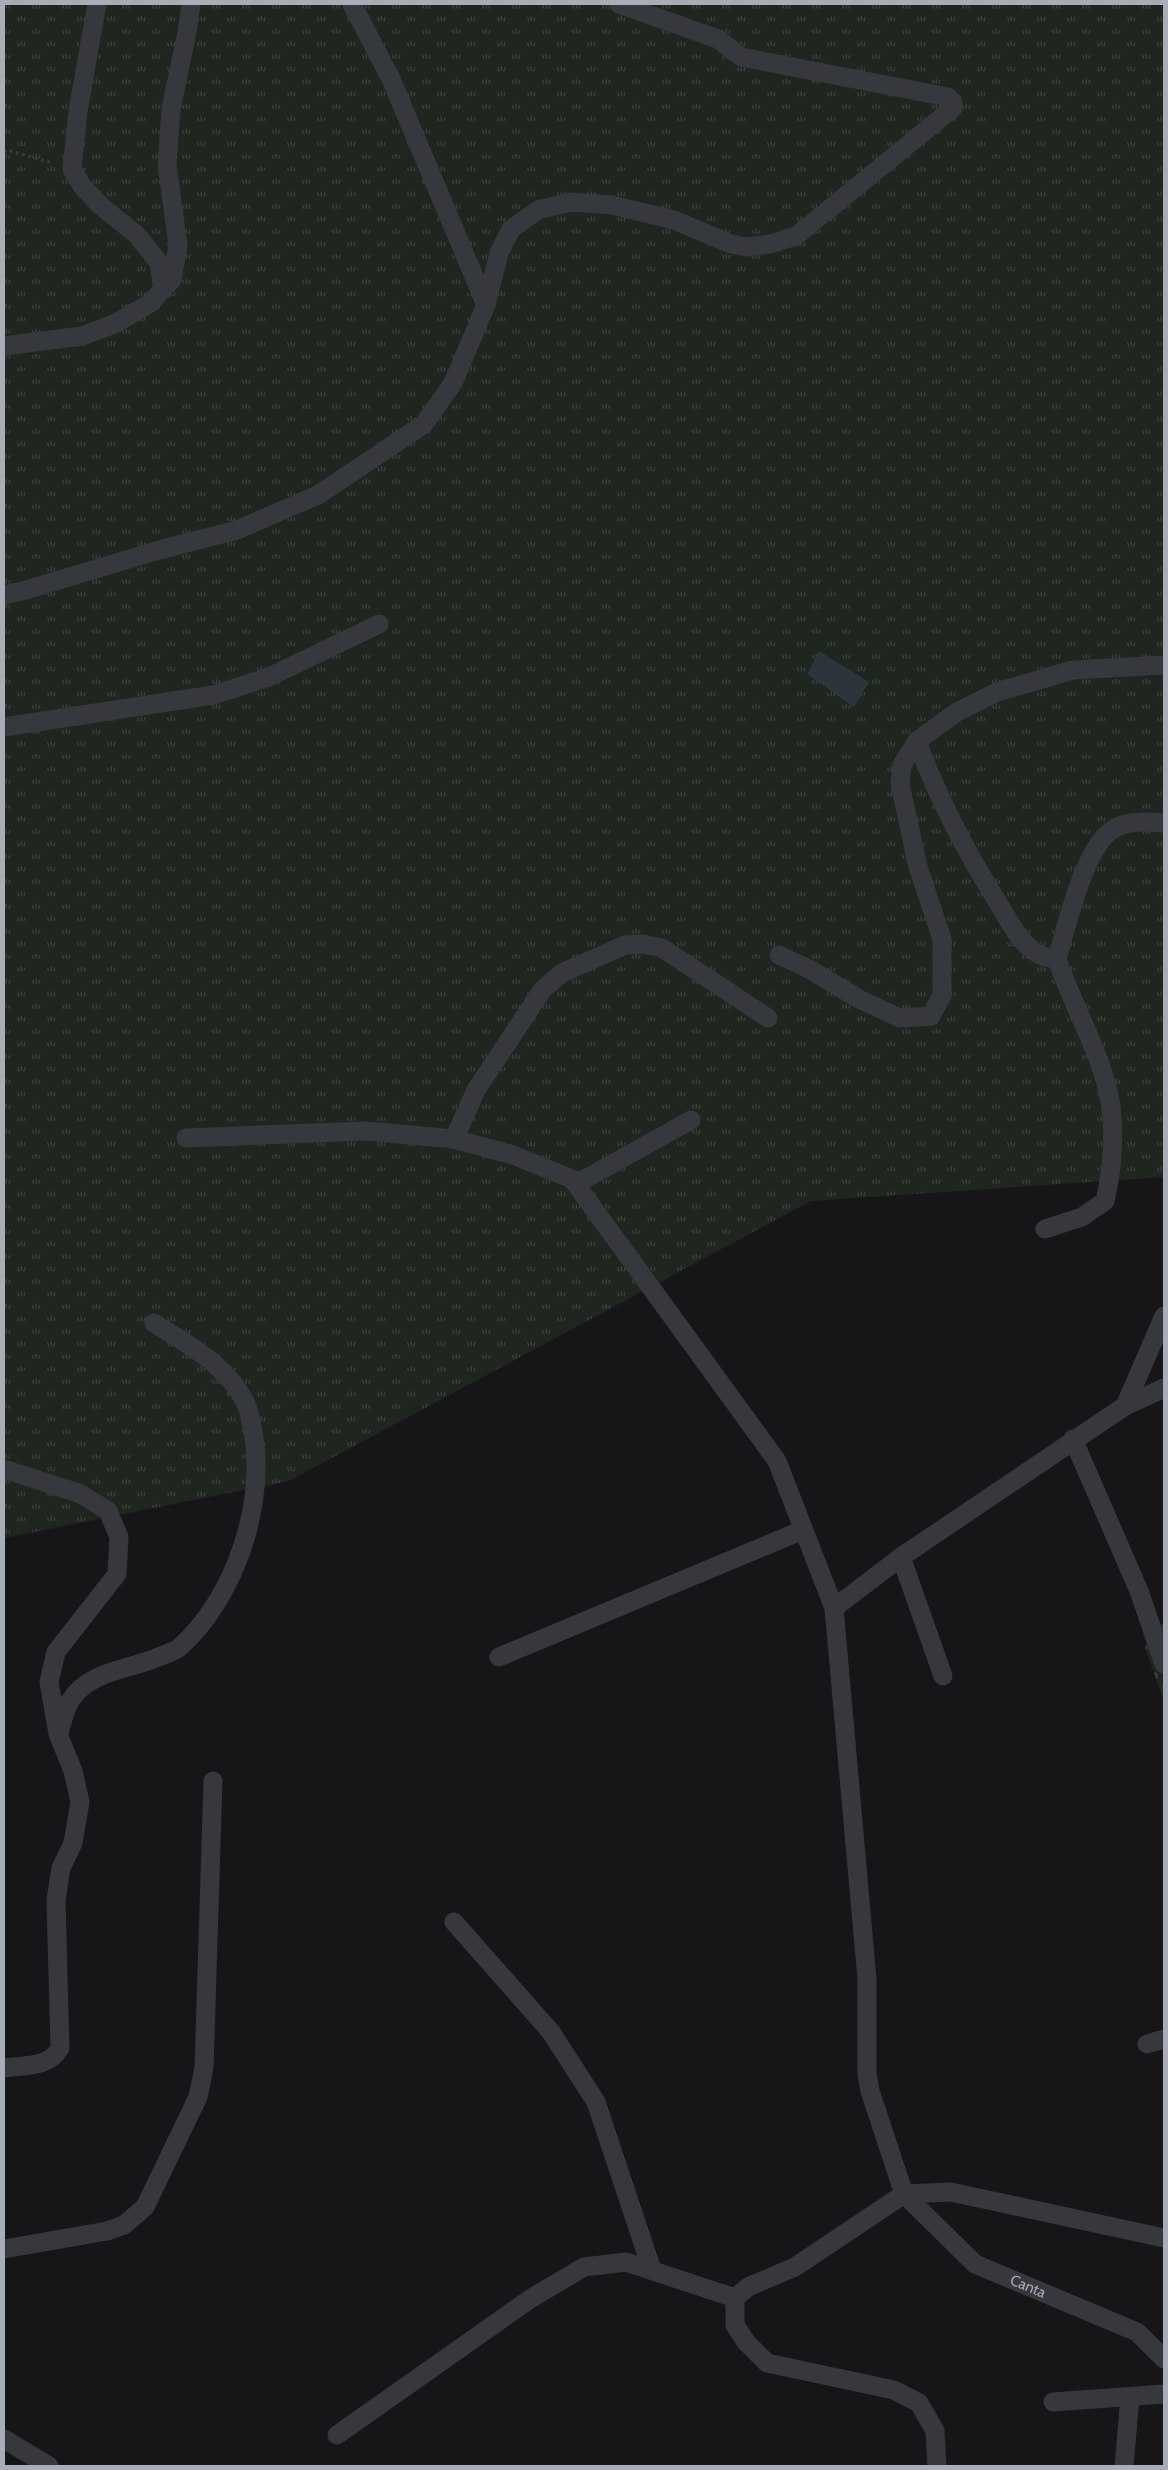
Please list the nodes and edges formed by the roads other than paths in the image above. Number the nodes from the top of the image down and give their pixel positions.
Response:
1 (98, 4) edge
2 (190, 4) edge
3 (352, 4) edge
4 (619, 4) edge
5 (163, 290) junction
6 (486, 305) junction
7 (4, 346) edge
8 (4, 595) edge
9 (379, 624) dead end
10 (1164, 665) edge
11 (4, 727) edge
12 (917, 741) junction
13 (1164, 823) edge
14 (779, 955) dead end
15 (1057, 960) junction
16 (768, 1018) dead end
17 (691, 1120) dead end
18 (186, 1138) dead end
19 (454, 1138) junction
20 (576, 1184) junction
21 (1045, 1229) dead end
22 (1164, 1316) edge
23 (154, 1323) dead end
24 (1164, 1388) edge
25 (1125, 1406) junction
26 (1073, 1439) junction
27 (4, 1469) edge
28 (803, 1530) junction
29 (901, 1557) junction
30 (834, 1608) junction
31 (499, 1657) dead end
32 (1164, 1664) edge
33 (943, 1676) dead end
34 (58, 1734) junction
35 (213, 1781) dead end
36 (454, 1922) dead end
37 (4, 2068) edge
38 (904, 2194) junction
39 (1164, 2238) edge
40 (4, 2250) edge
41 (652, 2270) junction
42 (735, 2298) junction
43 (1164, 2360) edge
44 (1164, 2394) edge
45 (1130, 2396) junction
46 (1053, 2402) dead end
47 (337, 2435) dead end
48 (4, 2439) edge
49 (49, 2466) edge
50 (937, 2466) edge
51 (1124, 2466) edge

1 - 5 street
2 - 5 street
3 - 6 street
4 - 6 street
5 - 7 street
6 - 8 street
9 - 11 street
10 - 12 street
12 - 14 street
12 - 15 street
13 - 15 street
15 - 21 street
16 - 19 street
17 - 20 street
18 - 19 street
19 - 20 street
20 - 28 street
22 - 25 street
23 - 34 street
24 - 25 street
25 - 26 street
26 - 29 street
26 - 32 street
27 - 34 street
28 - 30 street
28 - 31 street
29 - 30 street
29 - 33 street
30 - 38 street
34 - 37 street
35 - 40 street
36 - 41 street
38 - 39 street
38 - 42 street
38 - 43 street, Canta
41 - 42 street
41 - 47 street
42 - 50 street
44 - 45 street
45 - 46 street
45 - 51 street
48 - 49 street

